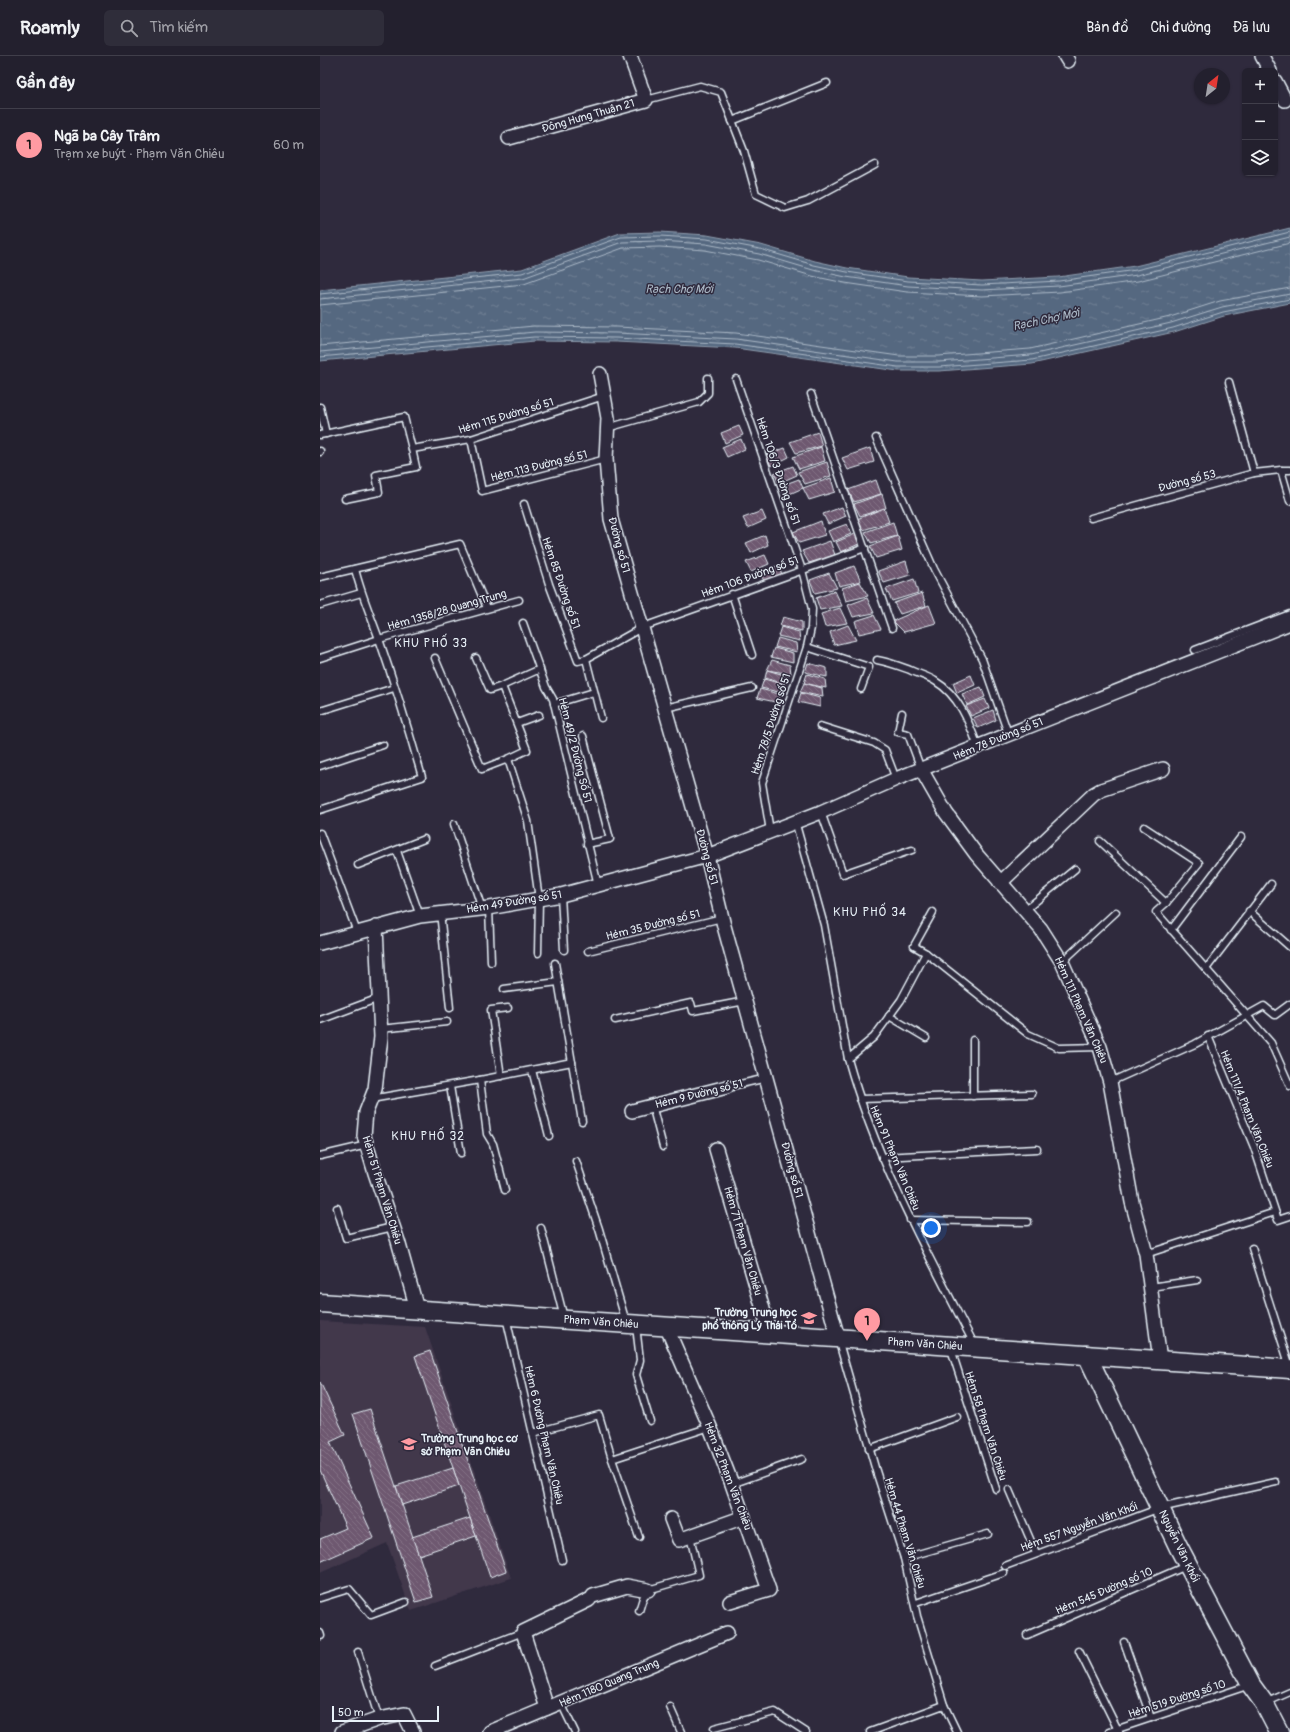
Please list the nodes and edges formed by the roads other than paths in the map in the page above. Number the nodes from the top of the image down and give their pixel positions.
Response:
1 (630, 56) edge
2 (1262, 56) edge
3 (1268, 68) edge
4 (827, 83) dead end
5 (1278, 87) edge
6 (646, 100) junction
7 (1285, 100) dead end
8 (732, 121) junction
9 (509, 138) dead end
10 (875, 165) dead end
11 (600, 374) dead end
12 (708, 378) dead end
13 (736, 379) dead end
14 (1229, 382) dead end
15 (811, 394) dead end
16 (604, 396) junction
17 (320, 408) edge
18 (607, 428) junction
19 (323, 434) edge
20 (876, 438) dead end
21 (470, 439) junction
22 (412, 449) junction
23 (606, 459) junction
24 (1282, 470) junction
25 (1290, 470) edge
26 (1254, 473) junction
27 (346, 499) dead end
28 (1290, 501) edge
29 (524, 504) dead end
30 (1091, 518) dead end
31 (865, 548) junction
32 (355, 570) junction
33 (802, 570) junction
34 (320, 577) edge
35 (361, 593) junction
36 (732, 594) junction
37 (519, 600) dead end
38 (320, 605) edge
39 (487, 608) junction
40 (1290, 614) edge
41 (524, 622) dead end
42 (1290, 623) edge
43 (643, 627) junction
44 (892, 628) dead end
45 (379, 639) junction
46 (807, 647) junction
47 (1195, 650) dead end
48 (752, 655) dead end
49 (320, 658) edge
50 (435, 658) dead end
51 (476, 658) dead end
52 (586, 660) junction
53 (877, 660) dead end
54 (540, 669) junction
55 (502, 686) junction
56 (394, 688) junction
57 (752, 688) dead end
58 (861, 689) dead end
59 (594, 692) junction
60 (554, 704) junction
61 (665, 708) junction
62 (320, 711) edge
63 (902, 713) dead end
64 (539, 715) dead end
65 (601, 718) dead end
66 (517, 723) junction
67 (820, 726) dead end
68 (583, 736) dead end
69 (1009, 736) junction
70 (383, 745) dead end
71 (978, 747) junction
72 (508, 760) junction
73 (320, 766) edge
74 (1163, 770) dead end
75 (922, 771) junction
76 (896, 779) junction
77 (320, 810) edge
78 (821, 812) junction
79 (795, 821) junction
80 (454, 824) dead end
81 (1144, 827) dead end
82 (770, 831) junction
83 (320, 833) edge
84 (1241, 837) dead end
85 (424, 840) dead end
86 (1100, 841) dead end
87 (587, 844) junction
88 (912, 850) dead end
89 (397, 851) junction
90 (707, 856) junction
91 (358, 865) dead end
92 (1075, 869) dead end
93 (1000, 882) junction
94 (1271, 884) dead end
95 (598, 885) junction
96 (561, 895) junction
97 (539, 899) junction
98 (1166, 903) junction
99 (485, 909) junction
100 (1249, 911) junction
101 (440, 912) junction
102 (933, 912) dead end
103 (1024, 912) junction
104 (1116, 912) dead end
105 (420, 916) junction
106 (722, 918) junction
107 (376, 927) junction
108 (1171, 930) junction
109 (357, 932) junction
110 (320, 943) edge
111 (1290, 947) edge
112 (564, 950) dead end
113 (588, 951) dead end
114 (538, 953) dead end
115 (926, 953) junction
116 (491, 962) dead end
117 (1062, 962) junction
118 (555, 963) dead end
119 (1206, 969) junction
120 (558, 982) junction
121 (504, 989) dead end
122 (379, 998) junction
123 (745, 1001) junction
124 (1290, 1004) edge
125 (450, 1008) dead end
126 (508, 1008) dead end
127 (1247, 1015) junction
128 (889, 1016) junction
129 (320, 1020) edge
130 (615, 1020) dead end
131 (447, 1022) dead end
132 (380, 1029) junction
133 (1208, 1036) junction
134 (926, 1038) dead end
135 (973, 1040) dead end
136 (1100, 1047) junction
137 (848, 1059) junction
138 (572, 1062) junction
139 (532, 1070) junction
140 (501, 1076) junction
141 (767, 1078) junction
142 (480, 1080) junction
143 (1110, 1082) junction
144 (450, 1086) junction
145 (1290, 1086) edge
146 (726, 1087) joint
147 (1032, 1094) dead end
148 (973, 1096) junction
149 (371, 1099) junction
150 (860, 1099) junction
151 (652, 1105) junction
152 (632, 1110) dead end
153 (582, 1121) dead end
154 (549, 1136) dead end
155 (367, 1145) junction
156 (663, 1147) dead end
157 (716, 1149) dead end
158 (1037, 1149) dead end
159 (462, 1153) dead end
160 (320, 1156) edge
161 (882, 1157) junction
162 (576, 1161) dead end
163 (505, 1190) dead end
164 (337, 1208) dead end
165 (1275, 1212) junction
166 (1290, 1216) edge
167 (910, 1220) junction
168 (1028, 1222) dead end
169 (393, 1227) junction
170 (541, 1228) dead end
171 (1252, 1248) dead end
172 (1146, 1254) junction
173 (1197, 1280) dead end
174 (1151, 1287) junction
175 (320, 1303) edge
176 (417, 1309) junction
177 (506, 1315) junction
178 (564, 1319) junction
179 (631, 1324) junction
180 (666, 1326) junction
181 (770, 1333) junction
182 (838, 1338) junction
183 (950, 1346) junction
184 (975, 1347) junction
185 (1087, 1355) junction
186 (1160, 1360) junction
187 (1290, 1368) edge
188 (957, 1417) dead end
189 (650, 1421) dead end
190 (710, 1427) junction
191 (533, 1433) junction
192 (869, 1449) junction
193 (612, 1459) junction
194 (802, 1459) dead end
195 (1276, 1482) dead end
196 (732, 1484) junction
197 (996, 1489) dead end
198 (1009, 1490) dead end
199 (1160, 1508) junction
200 (744, 1517) junction
201 (672, 1519) dead end
202 (988, 1534) dead end
203 (690, 1536) junction
204 (638, 1537) dead end
205 (1036, 1553) junction
206 (904, 1558) junction
207 (562, 1560) dead end
208 (1005, 1566) dead end
209 (1188, 1566) junction
210 (1004, 1573) dead end
211 (648, 1590) junction
212 (320, 1598) edge
213 (406, 1602) dead end
214 (730, 1602) dead end
215 (916, 1603) junction
216 (640, 1611) dead end
217 (523, 1632) junction
218 (727, 1634) dead end
219 (1027, 1635) dead end
220 (1124, 1642) dead end
221 (358, 1652) dead end
222 (1078, 1652) dead end
223 (435, 1666) dead end
224 (1251, 1685) junction
225 (1290, 1692) edge
226 (561, 1703) junction
227 (1264, 1703) junction
228 (944, 1705) junction
229 (670, 1707) dead end
230 (547, 1708) junction
231 (1151, 1718) junction
232 (380, 1719) junction
233 (714, 1728) dead end
234 (1119, 1731) edge
235 (342, 1732) edge
236 (413, 1732) edge
237 (490, 1732) edge
238 (575, 1732) edge
239 (681, 1732) edge
240 (806, 1732) edge
241 (870, 1732) edge
242 (957, 1732) edge
243 (1109, 1732) edge
244 (1279, 1732) edge

1 - 6 street, Đông Hưng Thuận 21
2 - 3 street
4 - 8 lane
5 - 7 street
6 - 8 lane
6 - 9 street, Đông Hưng Thuận 21
8 - 10 lane
11 - 16 street, Đường số 51
12 - 18 lane
13 - 33 lane, Hẻm 106/3 Đường số 51
14 - 26 lane
15 - 31 lane
16 - 18 street, Đường số 51
16 - 21 lane, Hẻm 115 Đường số 51
17 - 19 lane
18 - 23 street, Đường số 51
19 - 22 lane
20 - 69 lane
21 - 22 lane, Hẻm 115 Đường số 51
21 - 23 lane, Hẻm 113 Đường số 51
22 - 27 lane
23 - 43 street, Đường số 51
24 - 25 lane, Đường số 53
24 - 26 lane, Đường số 53
24 - 28 lane
26 - 30 lane, Đường số 53
29 - 52 lane, Hẻm 85 Đường số 51
31 - 33 lane, Hẻm 106 Đường số 51
31 - 44 lane
32 - 34 lane
32 - 35 lane
32 - 39 lane
33 - 36 lane, Hẻm 106 Đường số 51
33 - 46 lane, Hẻm 78/5 Đường số 51
35 - 38 lane
35 - 45 lane
36 - 43 lane, Hẻm 106 Đường số 51
36 - 48 lane
37 - 39 lane, Hẻm 1358/28 Quang Trung
39 - 45 lane, Hẻm 1358/28 Quang Trung
40 - 47 lane
41 - 54 lane, Hẻm 49/2 Đường Số 51
42 - 69 street, Hẻm 78 Đường số 51
43 - 52 lane
43 - 61 street, Đường số 51
45 - 49 lane, Hẻm 1358/28 Quang Trung
45 - 56 lane, Hẻm 1358/28 Quang Trung
46 - 58 lane
46 - 82 lane, Hẻm 78/5 Đường số 51
50 - 72 lane
51 - 55 lane
52 - 59 lane
53 - 71 lane
54 - 55 lane
54 - 60 lane, Hẻm 49/2 Đường Số 51
55 - 66 lane
56 - 62 lane
56 - 77 lane, Hẻm 1358/28 Quang Trung
57 - 61 lane
59 - 60 lane
59 - 65 lane
60 - 87 lane, Hẻm 49/2 Đường Số 51
61 - 90 street, Đường số 51
63 - 75 lane
64 - 66 lane
66 - 72 lane
67 - 76 lane
68 - 87 lane
69 - 71 street, Hẻm 78 Đường số 51
70 - 73 lane
71 - 75 street, Hẻm 78 Đường số 51
72 - 97 lane
74 - 93 street
75 - 76 street, Hẻm 78 Đường số 51
75 - 93 street, Hẻm 111 Phạm Văn Chiêu
76 - 78 street, Hẻm 78 Đường số 51
78 - 79 street, Hẻm 78 Đường số 51
78 - 88 lane
79 - 82 street, Hẻm 78 Đường số 51
79 - 137 lane, Hẻm 91 Phạm Văn Chiêu
80 - 99 lane
81 - 98 lane
82 - 90 street, Hẻm 78 Đường số 51
83 - 109 lane
84 - 108 lane
85 - 89 lane
86 - 98 lane
87 - 95 lane, Hẻm 49/2 Đường Số 51
89 - 91 lane
89 - 105 lane
90 - 95 street, Hẻm 49 Đường số 51
90 - 106 street, Đường số 51
92 - 103 lane
93 - 103 street, Hẻm 111 Phạm Văn Chiêu
94 - 100 lane
95 - 96 street, Hẻm 49 Đường số 51
96 - 97 street, Hẻm 49 Đường số 51
96 - 112 lane
97 - 99 street, Hẻm 49 Đường số 51
97 - 114 lane
98 - 108 lane
99 - 101 street, Hẻm 49 Đường số 51
99 - 116 lane
100 - 111 lane
100 - 119 lane
101 - 105 street, Hẻm 49 Đường số 51
101 - 125 lane
102 - 115 lane
103 - 117 street, Hẻm 111 Phạm Văn Chiêu
104 - 117 lane
105 - 107 street, Hẻm 49 Đường số 51
106 - 113 lane, Hẻm 35 Đường số 51
106 - 123 street, Đường số 51
107 - 109 street, Hẻm 49 Đường số 51
107 - 122 street, Hẻm 51 Phạm Văn Chiêu
108 - 119 lane
109 - 110 street, Hẻm 49 Đường số 51
115 - 128 lane
115 - 136 lane
117 - 136 street, Hẻm 111 Phạm Văn Chiêu
118 - 120 lane
119 - 127 lane
120 - 121 lane
120 - 138 lane
122 - 129 lane
122 - 132 street, Hẻm 51 Phạm Văn Chiêu
123 - 130 lane
123 - 141 street, Đường số 51
124 - 127 lane
126 - 140 lane
127 - 133 lane
127 - 145 lane
128 - 134 lane
128 - 137 lane
131 - 132 lane
132 - 149 street, Hẻm 51 Phạm Văn Chiêu
133 - 143 lane
133 - 165 lane, Hẻm 111/4 Phạm Văn Chiêu
135 - 148 lane
136 - 143 street, Hẻm 111 Phạm Văn Chiêu
137 - 150 lane, Hẻm 91 Phạm Văn Chiêu
138 - 139 lane
138 - 153 lane
139 - 140 lane
139 - 154 lane
140 - 142 lane
141 - 146 lane, Hẻm 9 Đường số 51
141 - 182 street, Đường số 51
142 - 144 lane
142 - 163 lane
143 - 172 street, Hẻm 111 Phạm Văn Chiêu
144 - 149 lane
144 - 159 lane
146 - 151 street, Hẻm 9 Đường số 51
147 - 148 lane
148 - 150 lane
149 - 155 street, Hẻm 51 Phạm Văn Chiêu
150 - 161 lane, Hẻm 91 Phạm Văn Chiêu
151 - 152 street, Hẻm 9 Đường số 51
151 - 156 lane
155 - 160 lane
155 - 169 street, Hẻm 51 Phạm Văn Chiêu
157 - 181 street, Hẻm 71 Phạm Văn Chiêu
158 - 161 lane
161 - 167 lane, Hẻm 91 Phạm Văn Chiêu
162 - 179 lane
164 - 169 lane
165 - 166 lane
165 - 172 lane
167 - 168 lane
167 - 184 lane, Hẻm 91 Phạm Văn Chiêu
169 - 176 street, Hẻm 51 Phạm Văn Chiêu
170 - 178 lane
171 - 187 lane
172 - 174 street, Hẻm 111 Phạm Văn Chiêu
173 - 174 lane
174 - 186 street, Hẻm 111 Phạm Văn Chiêu
175 - 176 main road, Phạm Văn Chiêu
176 - 177 main road, Phạm Văn Chiêu
177 - 178 main road, Phạm Văn Chiêu
177 - 191 lane, Hẻm 6 Đường Phạm Văn Chiêu
178 - 179 main road, Phạm Văn Chiêu
179 - 180 main road, Phạm Văn Chiêu
179 - 189 lane
180 - 181 main road, Phạm Văn Chiêu
180 - 190 street, Hẻm 32 Phạm Văn Chiêu
181 - 182 main road, Phạm Văn Chiêu
182 - 183 main road, Phạm Văn Chiêu
182 - 192 lane, Hẻm 44 Phạm Văn Chiêu
183 - 184 main road, Phạm Văn Chiêu
183 - 197 lane, Hẻm 58 Phạm Văn Chiêu
184 - 185 main road, Phạm Văn Chiêu
185 - 186 main road, Phạm Văn Chiêu
185 - 199 main road, Nguyễn Văn Khối
186 - 187 main road, Phạm Văn Chiêu
188 - 192 lane
190 - 193 lane
190 - 196 street, Hẻm 32 Phạm Văn Chiêu
191 - 193 lane
191 - 207 lane, Hẻm 6 Đường Phạm Văn Chiêu
192 - 206 lane, Hẻm 44 Phạm Văn Chiêu
193 - 204 lane
194 - 196 lane
195 - 199 lane, Hẻm 557 Nguyễn Văn Khối
196 - 200 street, Hẻm 32 Phạm Văn Chiêu
198 - 205 lane
199 - 205 lane, Hẻm 557 Nguyễn Văn Khối
199 - 209 main road, Nguyễn Văn Khối
200 - 203 street
200 - 214 street, Hẻm 32 Phạm Văn Chiêu
201 - 203 street
202 - 206 lane
203 - 211 lane
205 - 208 lane, Hẻm 557 Nguyễn Văn Khối
206 - 215 lane, Hẻm 44 Phạm Văn Chiêu
209 - 219 lane, Hẻm 545 Đường số 10
209 - 224 main road, Nguyễn Văn Khối
210 - 215 lane
211 - 216 lane
211 - 217 street
212 - 213 lane
215 - 228 lane, Hẻm 44 Phạm Văn Chiêu
217 - 223 lane
217 - 230 street
218 - 226 street, Hẻm 1180 Quang Trung
220 - 231 lane
221 - 232 lane
222 - 234 lane
224 - 227 main road, Nguyễn Văn Khối
224 - 231 lane, Hẻm 519 Đường số 10
225 - 227 lane
226 - 230 street, Hẻm 1180 Quang Trung
226 - 238 lane
227 - 244 main road, Nguyễn Văn Khối
228 - 241 lane
228 - 242 lane, Hẻm 44 Phạm Văn Chiêu
229 - 239 lane
230 - 237 street, Hẻm 1180 Quang Trung
231 - 234 lane, Hẻm 519 Đường số 10
232 - 235 street
232 - 236 street
233 - 240 lane
234 - 243 lane, Hẻm 519 Đường số 10

